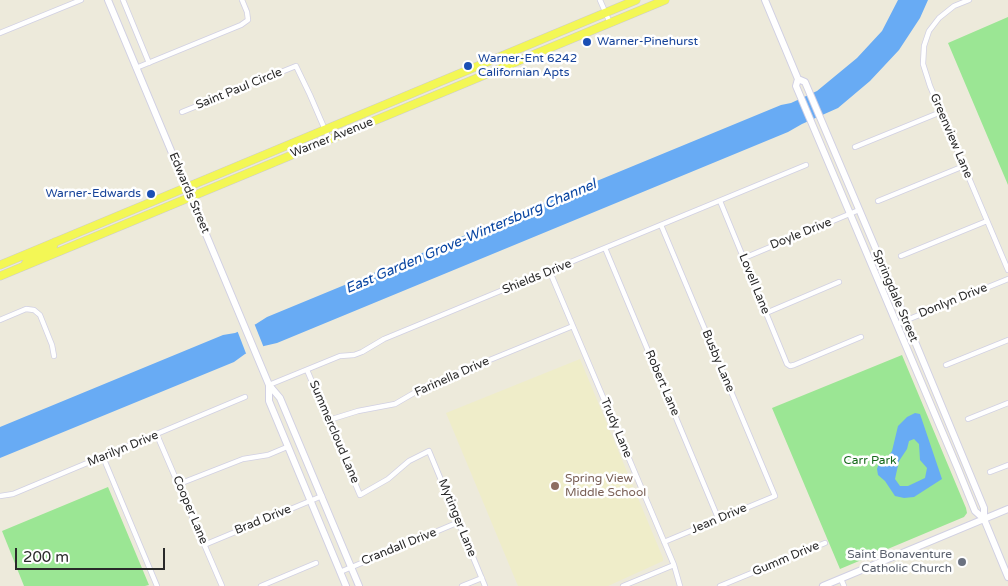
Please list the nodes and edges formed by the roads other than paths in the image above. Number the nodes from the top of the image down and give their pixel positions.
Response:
1 (81, 0) edge
2 (108, 0) edge
3 (123, 0) edge
4 (242, 0) edge
5 (600, 0) edge
6 (636, 0) edge
7 (658, 0) edge
8 (665, 0) edge
9 (765, 0) edge
10 (969, 0) edge
11 (68, 3) edge
12 (651, 6) junction
13 (606, 12) junction
14 (610, 23) junction
15 (0, 33) edge
16 (149, 63) junction
17 (136, 68) junction
18 (798, 79) junction
19 (182, 112) dead end
20 (941, 112) junction
21 (324, 129) junction
22 (329, 139) junction
23 (855, 147) dead end
24 (806, 165) dead end
25 (964, 166) junction
26 (187, 186) junction
27 (191, 196) junction
28 (720, 201) junction
29 (878, 201) dead end
30 (859, 210) junction
31 (850, 214) junction
32 (987, 221) junction
33 (660, 225) junction
34 (94, 226) junction
35 (55, 242) junction
36 (605, 248) junction
37 (59, 252) junction
38 (901, 256) dead end
39 (744, 258) junction
40 (0, 265) edge
41 (24, 266) junction
42 (1008, 270) edge
43 (550, 272) junction
44 (0, 276) edge
45 (1008, 279) edge
46 (839, 282) dead end
47 (766, 313) junction
48 (0, 320) edge
49 (906, 320) junction
50 (897, 324) junction
51 (573, 326) junction
52 (861, 337) dead end
53 (1008, 340) edge
54 (54, 356) dead end
55 (946, 365) dead end
56 (307, 370) junction
57 (269, 386) junction
58 (245, 397) dead end
59 (1008, 403) edge
60 (968, 419) dead end
61 (330, 420) junction
62 (157, 435) junction
63 (288, 447) junction
64 (429, 451) joint
65 (103, 457) junction
66 (1008, 465) edge
67 (990, 472) dead end
68 (179, 484) junction
69 (0, 496) edge
70 (322, 496) junction
71 (774, 496) joint
72 (310, 501) junction
73 (1008, 508) edge
74 (718, 518) junction
75 (984, 518) junction
76 (459, 522) junction
77 (664, 542) junction
78 (824, 542) dead end
79 (204, 544) junction
80 (316, 563) dead end
81 (674, 565) junction
82 (352, 567) junction
83 (340, 572) junction
84 (1008, 576) edge
85 (482, 578) junction
86 (841, 579) junction
87 (157, 586) edge
88 (222, 586) edge
89 (261, 586) edge
90 (346, 586) edge
91 (359, 586) edge
92 (462, 586) edge
93 (485, 586) edge
94 (623, 586) edge
95 (680, 586) edge
96 (720, 586) edge
97 (823, 586) edge
98 (844, 586) edge

1 - 11 street
2 - 17 main road, Edwards Street
3 - 16 street
4 - 16 street
5 - 13 street
6 - 13 main road, Warner Avenue
7 - 12 main road
8 - 12 main road, Warner Avenue
9 - 18 main road, Springdale Street
10 - 20 street, Greenview Lane
11 - 15 street
12 - 14 main road, Warner Avenue
13 - 14 street
13 - 21 main road, Warner Avenue
14 - 22 main road, Warner Avenue
16 - 17 street
17 - 26 main road, Edwards Street
18 - 30 main road, Springdale Street
18 - 31 main road, Springdale Street
19 - 21 street, Saint Paul Circle
20 - 23 street
20 - 25 street, Greenview Lane
21 - 22 street
21 - 26 main road, Warner Avenue
22 - 27 main road, Warner Avenue
24 - 28 street, Shields Drive
25 - 29 street
25 - 32 street, Greenview Lane
26 - 27 main road, Edwards Street
26 - 34 main road, Warner Avenue
27 - 37 main road, Warner Avenue
27 - 57 main road, Edwards Street
28 - 33 street, Shields Drive
28 - 39 street, Lovell Lane
30 - 31 street, Doyle Drive
30 - 49 main road, Springdale Street
31 - 39 street, Doyle Drive
31 - 50 main road, Springdale Street
32 - 38 street
32 - 42 street, Greenview Lane
33 - 36 street, Shields Drive
33 - 71 street, Busby Lane
34 - 35 main road, Warner Avenue
34 - 37 main road
35 - 40 main road, Warner Avenue
35 - 41 main road
36 - 43 street, Shields Drive
36 - 74 street, Robert Lane
37 - 41 main road, Warner Avenue
39 - 47 street, Lovell Lane
41 - 44 main road, Warner Avenue
43 - 51 street, Trudy Lane
43 - 56 street, Shields Drive
45 - 49 street, Donlyn Drive
46 - 47 street
47 - 52 street, Lovell Lane
48 - 54 street
49 - 50 street, Donlyn Drive
49 - 75 main road, Springdale Street
50 - 75 main road, Springdale Street
51 - 61 street, Farinella Drive
51 - 77 street, Trudy Lane
53 - 55 street
56 - 57 street, Shields Drive
56 - 61 street, Summercloud Lane
57 - 63 main road, Edwards Street
57 - 70 main road, Edwards Street
58 - 62 street, Marilyn Drive
59 - 60 street
61 - 64 street, Summercloud Lane
62 - 65 street, Marilyn Drive
62 - 68 street, Cooper Lane
63 - 68 street
63 - 72 main road, Edwards Street
64 - 76 street, Mytinger Lane
65 - 69 street, Marilyn Drive
65 - 87 street
66 - 67 street
68 - 79 street, Cooper Lane
70 - 72 street, Brad Drive
70 - 82 main road, Edwards Street
71 - 74 street, Jean Drive
72 - 79 street, Brad Drive
72 - 83 main road, Edwards Street
73 - 75 main road
74 - 77 street, Jean Drive
75 - 84 main road, Springdale Street
75 - 86 main road
76 - 82 street, Crandall Drive
76 - 85 street, Mytinger Lane
77 - 81 street, Trudy Lane
78 - 96 street, Gumm Drive
79 - 88 street, Cooper Lane
80 - 89 street
81 - 94 street
81 - 95 street, Trudy Lane
82 - 83 street, Crandall Drive
82 - 91 main road, Edwards Street
83 - 90 main road, Edwards Street
85 - 92 street
85 - 93 street, Mytinger Lane
86 - 97 main road
86 - 98 street

